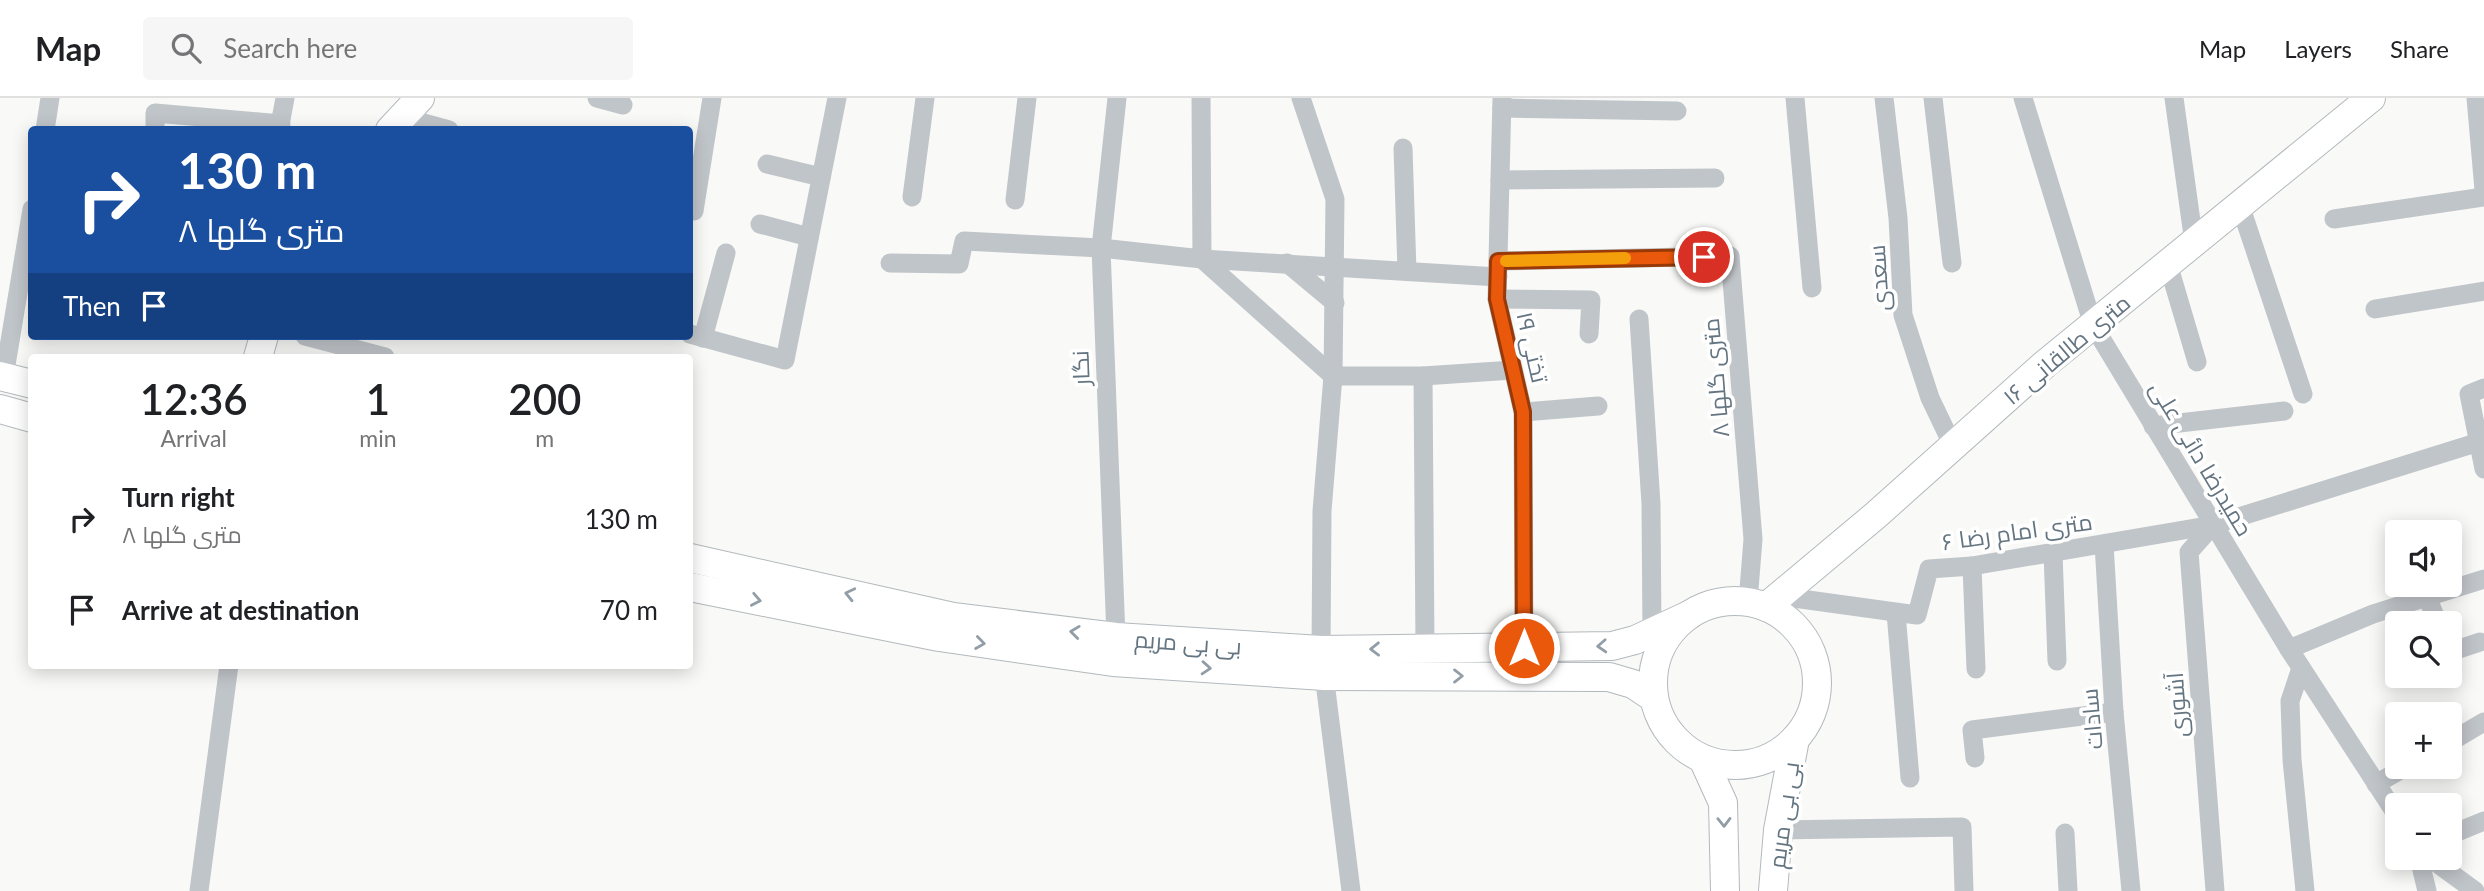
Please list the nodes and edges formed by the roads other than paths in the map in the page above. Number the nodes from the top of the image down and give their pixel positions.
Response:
1 (50, 98) edge
2 (285, 98) edge
3 (597, 98) edge
4 (712, 98) edge
5 (837, 98) edge
6 (925, 98) edge
7 (1027, 98) edge
8 (1117, 98) edge
9 (1201, 98) edge
10 (1301, 98) edge
11 (1795, 98) edge
12 (1884, 98) edge
13 (1933, 98) edge
14 (2023, 98) edge
15 (2174, 98) edge
16 (2371, 98) edge
17 (2476, 98) edge
18 (1502, 103) edge
19 (623, 105) dead end
20 (1676, 111) dead end
21 (404, 115) edge
22 (46, 126) edge
23 (155, 126) edge
24 (271, 126) edge
25 (280, 126) edge
26 (437, 126) edge
27 (1403, 148) dead end
28 (767, 164) dead end
29 (821, 177) junction
30 (1715, 178) dead end
31 (1500, 180) junction
32 (2484, 190) edge
33 (912, 197) dead end
34 (2484, 197) edge
35 (1014, 200) dead end
36 (2240, 205) junction
37 (694, 211) dead end
38 (2334, 219) dead end
39 (760, 224) dead end
40 (28, 231) edge
41 (809, 237) junction
42 (2194, 243) junction
43 (1101, 247) junction
44 (726, 253) dead end
45 (1202, 259) junction
46 (890, 263) dead end
47 (1287, 263) junction
48 (1952, 264) dead end
49 (2168, 264) junction
50 (1336, 266) junction
51 (1498, 269) junction
52 (1407, 271) junction
53 (1812, 288) dead end
54 (2484, 291) edge
55 (1497, 299) junction
56 (1335, 303) junction
57 (2375, 309) dead end
58 (1639, 319) dead end
59 (2092, 326) junction
60 (1589, 334) dead end
61 (696, 336) edge
62 (320, 340) edge
63 (374, 354) edge
64 (2197, 362) dead end
65 (1513, 370) junction
66 (2, 376) edge
67 (1333, 376) junction
68 (1423, 376) junction
69 (28, 383) edge
70 (2484, 388) edge
71 (2303, 394) dead end
72 (1598, 406) dead end
73 (0, 409) edge
74 (2284, 411) dead end
75 (1523, 412) junction
76 (28, 417) edge
77 (2153, 426) junction
78 (2479, 442) junction
79 (1953, 446) junction
80 (2484, 469) edge
81 (2213, 525) junction
82 (2104, 544) junction
83 (2053, 553) junction
84 (693, 559) edge
85 (1972, 566) junction
86 (2484, 579) edge
87 (2462, 586) edge
88 (693, 588) edge
89 (2427, 597) joint
90 (1765, 602) junction
91 (2433, 611) edge
92 (1896, 613) junction
93 (1689, 615) junction
94 (1652, 633) junction
95 (1116, 637) junction
96 (2480, 642) dead end
97 (1425, 648) junction
98 (1524, 648) junction
99 (2462, 648) edge
100 (2289, 649) junction
101 (2057, 661) dead end
102 (1323, 663) junction
103 (2301, 668) junction
104 (228, 669) edge
105 (1976, 669) dead end
106 (1654, 698) junction
107 (2114, 712) junction
108 (2484, 722) edge
109 (2462, 734) edge
110 (1795, 739) junction
111 (1975, 758) dead end
112 (1703, 759) junction
113 (1910, 778) dead end
114 (2385, 779) edge
115 (2376, 784) junction
116 (2385, 798) edge
117 (2484, 821) edge
118 (1778, 830) junction
119 (2462, 830) edge
120 (2066, 833) dead end
121 (2422, 870) edge
122 (2451, 870) edge
123 (2475, 884) edge
124 (199, 891) edge
125 (1351, 891) edge
126 (1725, 891) edge
127 (1773, 891) edge
128 (1964, 891) edge
129 (2068, 891) edge
130 (2132, 891) edge
131 (2215, 891) edge
132 (2305, 891) edge
133 (2427, 891) edge

1 - 22 street
2 - 25 street
3 - 19 street
4 - 37 street
5 - 29 street
6 - 33 street
7 - 35 street
8 - 43 street, نگار
9 - 45 street
10 - 50 street
11 - 53 street
12 - 79 street, سعدی
13 - 48 street
14 - 59 street, حمیدرضا دائی علی
15 - 42 street
16 - 36 street, ۱۶ متری طالقانی
17 - 32 street
18 - 20 street
18 - 31 street, تختی ۱۹
21 - 26 street
23 - 24 street
27 - 52 street
28 - 29 street
29 - 41 street
30 - 31 street
31 - 51 street, تختی ۱۹
34 - 38 street
36 - 42 street, ۱۶ متری طالقانی
36 - 71 street
39 - 41 street
40 - 66 street
41 - 61 street
42 - 49 street, ۱۶ متری طالقانی
43 - 45 street
43 - 46 street
43 - 95 street, نگار
44 - 61 street
45 - 47 street
45 - 67 street
47 - 50 street
47 - 56 street
49 - 59 street, ۱۶ متری طالقانی
49 - 64 street
50 - 52 street
50 - 56 street
51 - 52 street
51 - 55 street, تختی ۱۹
51 - 90 street, ۸ متری گلها
54 - 57 street
55 - 60 street
55 - 65 street, تختی ۱۹
56 - 67 street
58 - 94 street
59 - 77 street, حمیدرضا دائی علی
59 - 79 street, ۱۶ متری طالقانی
62 - 63 street
65 - 68 street
65 - 75 street, تختی ۱۹
66 - 69 street
67 - 68 street
67 - 102 street
68 - 97 street
70 - 78 street
72 - 75 street
73 - 76 street
74 - 77 street
75 - 98 street, تختی ۱۹
77 - 81 street, حمیدرضا دائی علی
78 - 80 street
78 - 81 street, ۶ متری امام رضا
79 - 90 street, ۱۶ متری طالقانی
81 - 82 street, ۶ متری امام رضا
81 - 100 street, حمیدرضا دائی علی
81 - 131 street, آشوری
82 - 83 street, ۶ متری امام رضا
82 - 107 street, سادات
83 - 85 street, ۶ متری امام رضا
83 - 101 street
95 -> 84 street, بی بی مریم
85 - 92 street, ۶ متری امام رضا
85 - 105 street
86 - 87 street
88 -> 102 street, بی بی مریم
89 - 91 street
89 - 100 street
90 - 92 street
90 - 93 street
90 - 110 street
92 - 113 street
93 - 94 street, بی بی مریم
93 - 106 street
94 -> 98 street, بی بی مریم
95 - 102 street, بی بی مریم
96 - 99 street
97 - 98 street, بی بی مریم
97 -> 102 street, بی بی مریم
100 - 103 street, حمیدرضا دائی علی
102 -> 106 street, بی بی مریم
102 - 125 street
103 - 115 street, حمیدرضا دائی علی
103 - 132 street
104 - 124 street
106 - 112 street
107 - 111 street
107 - 130 street, سادات
108 - 109 street
110 - 112 street
110 - 118 street, بی بی مریم
112 -> 126 street
114 - 115 street
115 - 116 street, حمیدرضا دائی علی
117 - 119 street
118 - 127 street, بی بی مریم
118 - 128 street
120 - 129 street
121 - 133 street
122 - 123 street

